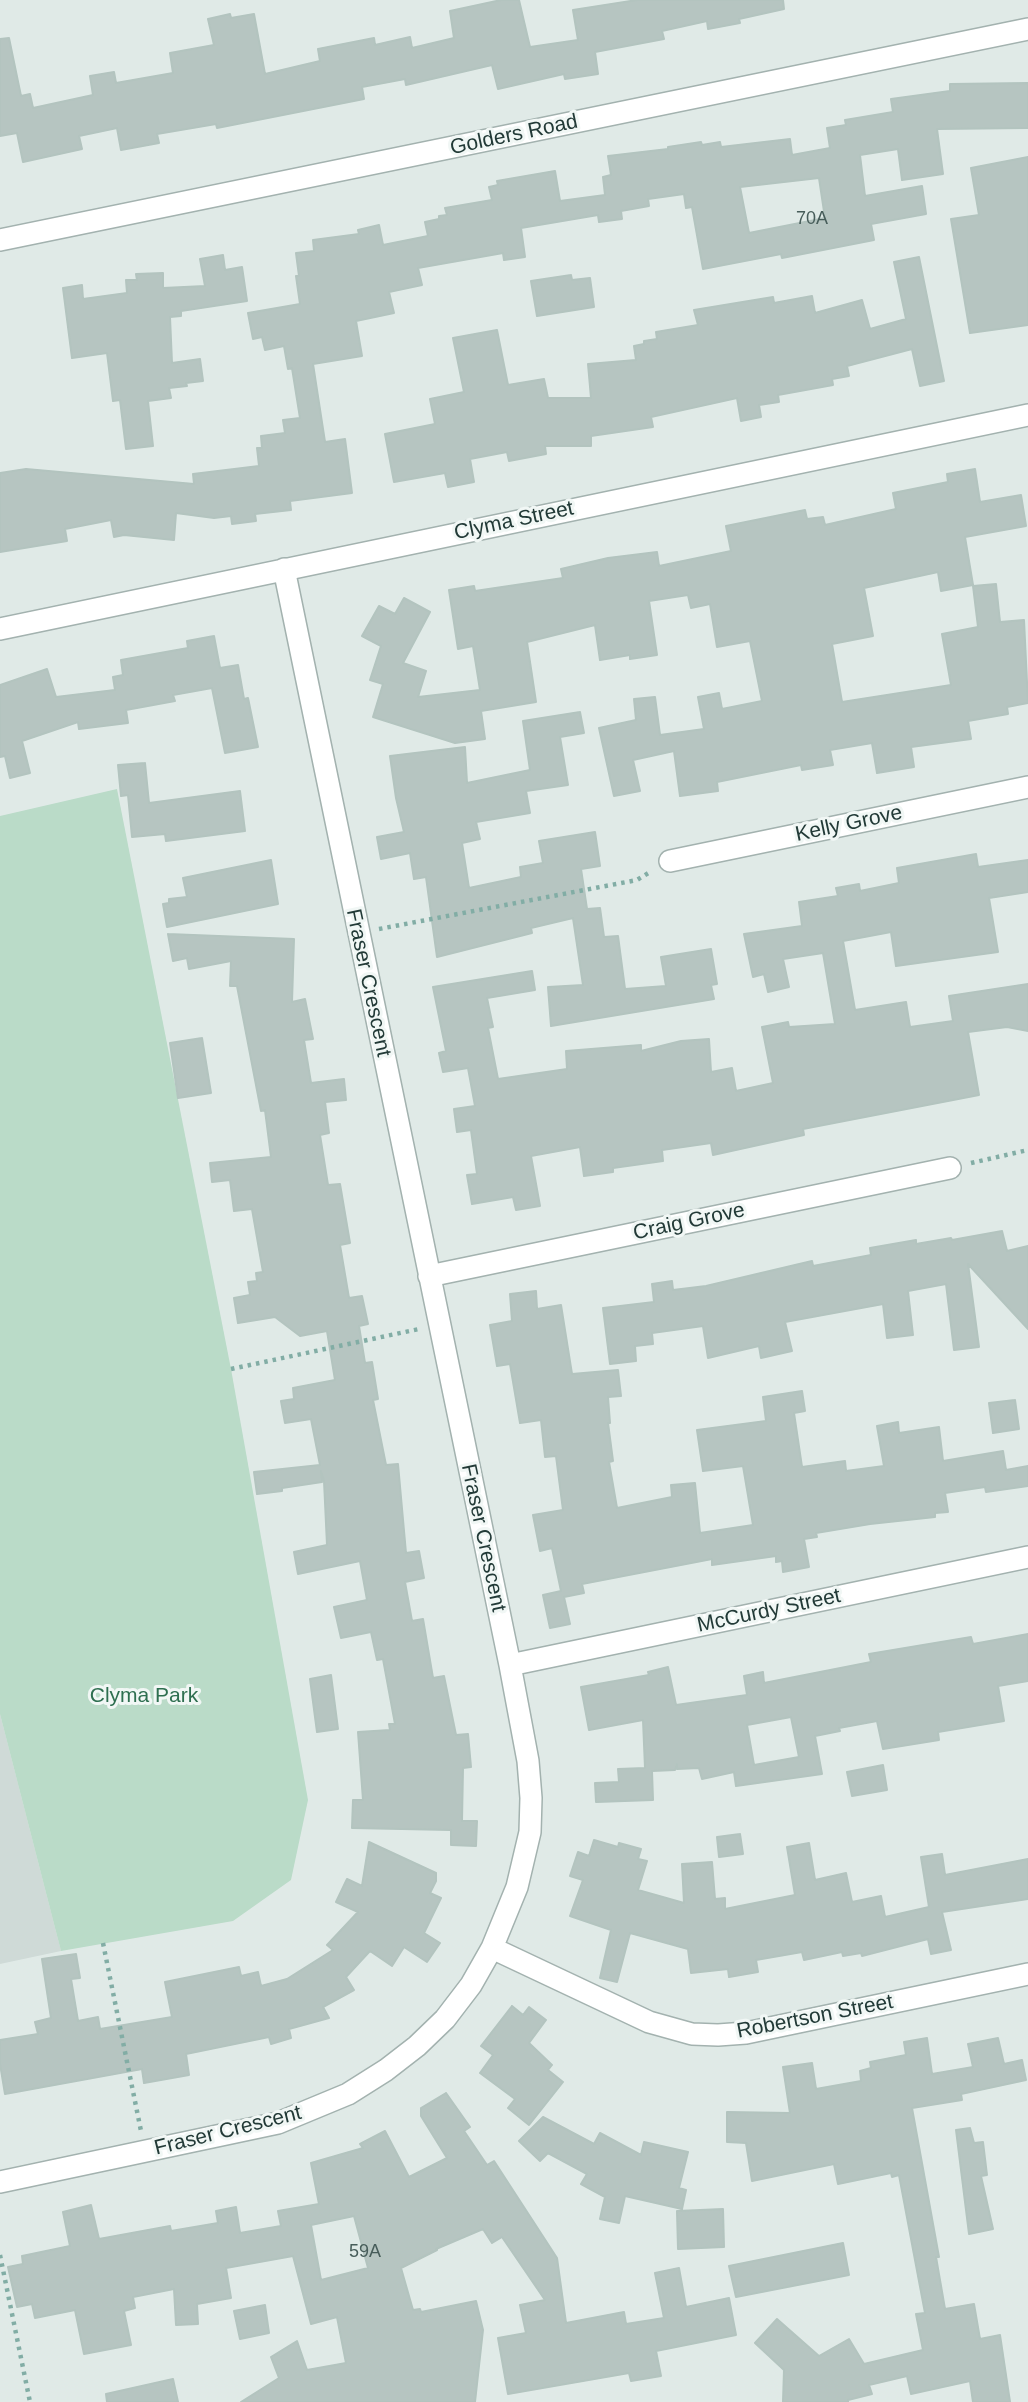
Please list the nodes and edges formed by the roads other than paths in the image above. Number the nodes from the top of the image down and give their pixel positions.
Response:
1 (1028, 29) edge
2 (0, 240) edge
3 (1028, 415) edge
4 (284, 569) junction
5 (0, 629) edge
6 (1028, 787) edge
7 (670, 861) road end
8 (950, 1168) road end
9 (429, 1276) junction
10 (1028, 1557) edge
11 (510, 1665) junction
12 (492, 1948) junction
13 (1028, 1974) edge
14 (0, 2182) edge

1 - 2 street, Golders Road
3 - 4 street, Clyma Street
4 - 5 street, Clyma Street
4 - 9 street, Fraser Crescent
6 - 7 street, Kelly Grove
8 - 9 street, Craig Grove
9 - 11 street, Fraser Crescent
10 - 11 street, McCurdy Street
11 - 12 street, Fraser Crescent
12 - 13 street, Robertson Street
12 - 14 street, Fraser Crescent

